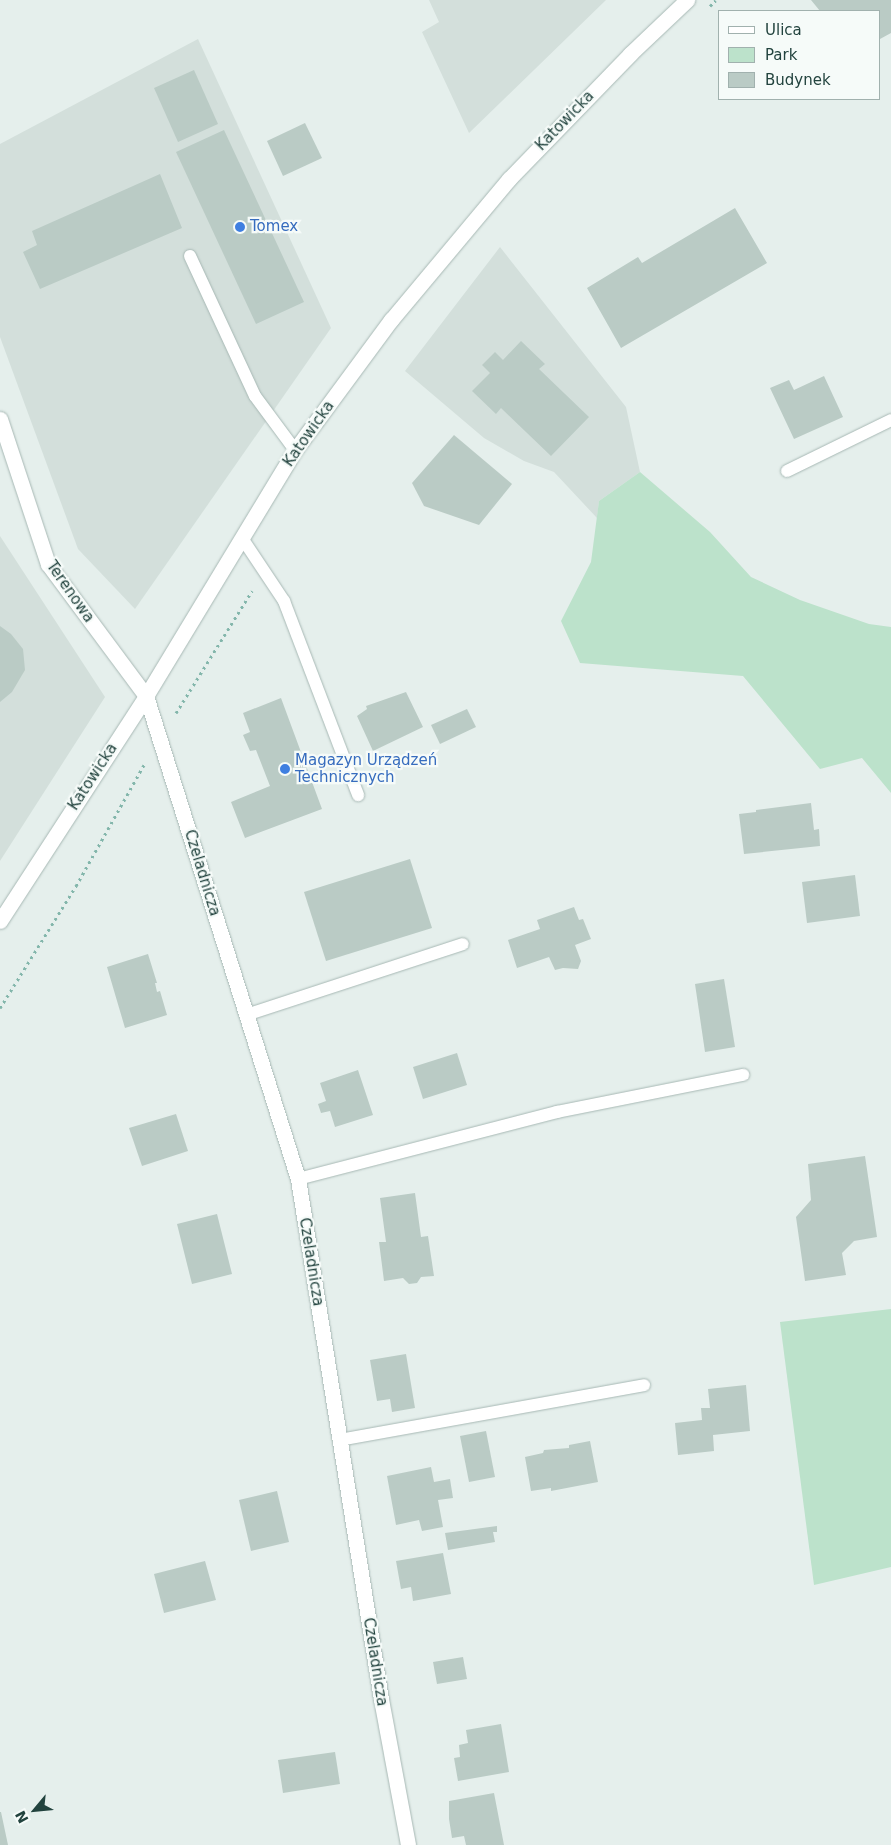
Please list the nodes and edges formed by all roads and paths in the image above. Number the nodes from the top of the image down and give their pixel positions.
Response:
1 (687, 0) edge
2 (716, 0) edge
3 (703, 12) dead end
4 (190, 256) dead end
5 (0, 419) edge
6 (891, 420) edge
7 (295, 450) junction
8 (787, 471) dead end
9 (242, 538) junction
10 (265, 570) junction
11 (146, 696) junction
12 (160, 739) junction
13 (358, 795) dead end
14 (0, 921) edge
15 (463, 944) dead end
16 (0, 1008) edge
17 (246, 1015) junction
18 (743, 1074) dead end
19 (298, 1179) junction
20 (644, 1385) dead end
21 (339, 1440) junction
22 (408, 1845) edge

1 - 7 street, Katowicka
2 - 3 path
4 - 7 lane
5 - 11 street, Terenowa
6 - 8 lane
7 - 9 street, Katowicka
9 - 10 lane
9 - 11 street, Katowicka
10 - 12 path
10 - 13 lane
11 - 12 street, Czeladnicza
11 - 14 street, Katowicka
12 - 16 path
12 - 17 street, Czeladnicza
15 - 17 lane
17 - 19 street, Czeladnicza
18 - 19 lane
19 - 21 street, Czeladnicza
20 - 21 lane
21 - 22 street, Czeladnicza

